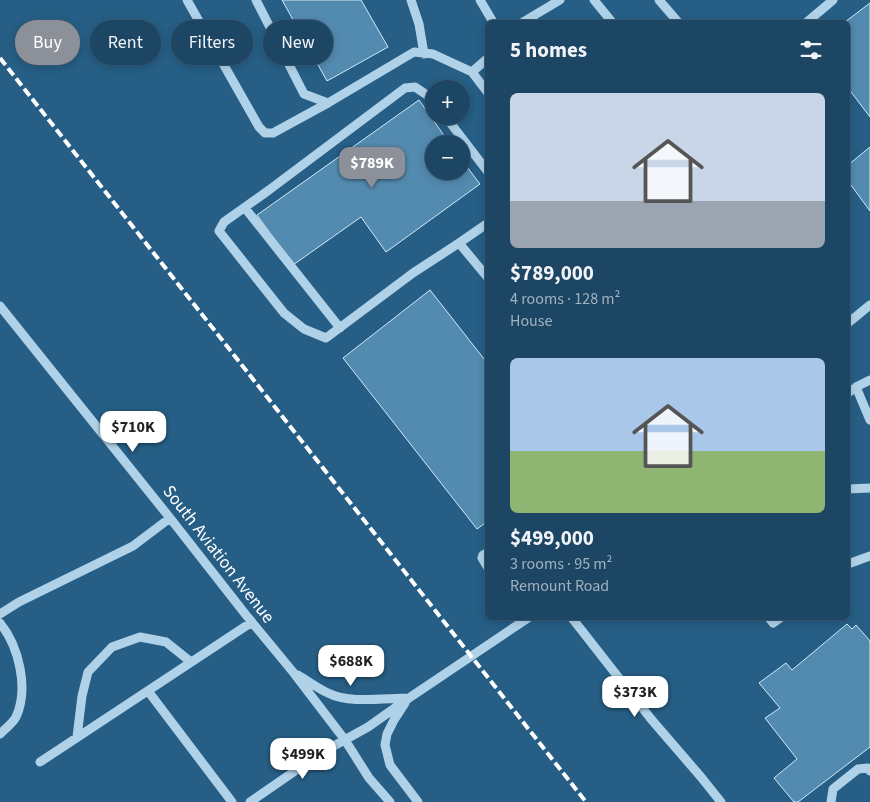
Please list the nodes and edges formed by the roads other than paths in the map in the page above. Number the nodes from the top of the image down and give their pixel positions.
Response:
1 (186, 0) edge
2 (256, 0) edge
3 (411, 0) edge
4 (480, 0) edge
5 (560, 0) edge
6 (594, 0) edge
7 (659, 0) edge
8 (834, 0) edge
9 (491, 20) edge
10 (526, 20) edge
11 (610, 20) edge
12 (676, 20) edge
13 (809, 20) edge
14 (424, 54) junction
15 (485, 61) edge
16 (472, 72) junction
17 (485, 89) edge
18 (425, 94) edge
19 (328, 103) junction
20 (452, 125) edge
21 (485, 168) edge
22 (245, 208) junction
23 (485, 225) edge
24 (459, 242) junction
25 (485, 274) edge
26 (870, 305) edge
27 (0, 306) edge
28 (850, 321) edge
29 (340, 328) junction
30 (870, 380) edge
31 (856, 387) junction
32 (850, 392) edge
33 (870, 420) edge
34 (870, 488) edge
35 (850, 490) edge
36 (170, 518) junction
37 (870, 556) edge
38 (850, 563) edge
39 (0, 614) edge
40 (523, 620) edge
41 (574, 620) edge
42 (252, 622) junction
43 (0, 623) edge
44 (191, 662) junction
45 (293, 672) junction
46 (148, 691) junction
47 (409, 698) junction
48 (0, 734) edge
49 (78, 737) junction
50 (345, 740) junction
51 (40, 762) dead end
52 (870, 771) edge
53 (232, 802) edge
54 (250, 802) edge
55 (390, 802) edge
56 (418, 802) edge
57 (721, 802) edge
58 (831, 802) edge

1 - 19 street
2 - 19 street
3 - 14 street
4 - 9 street
5 - 10 street
6 - 11 street
7 - 12 street
8 - 13 street
14 - 16 street
14 - 19 street
15 - 16 street
16 - 17 street
18 - 22 street
20 - 21 street
22 - 29 street
22 - 29 street
23 - 24 street
24 - 25 street
24 - 29 street
26 - 28 street
27 - 36 street, South Aviation Avenue
30 - 31 street
31 - 32 street
31 - 33 street
34 - 35 street
36 - 39 street
36 - 42 street, South Aviation Avenue
37 - 38 street
40 - 47 street
41 - 57 street
42 - 44 street
42 - 45 street, South Aviation Avenue
43 - 48 street
44 - 46 street
44 - 49 street
45 - 47 street
45 - 50 street, South Aviation Avenue
46 - 49 street
46 - 53 street
47 - 50 street
47 - 56 street
49 - 51 street
50 - 54 street
50 - 55 street, South Aviation Avenue
52 - 58 street

